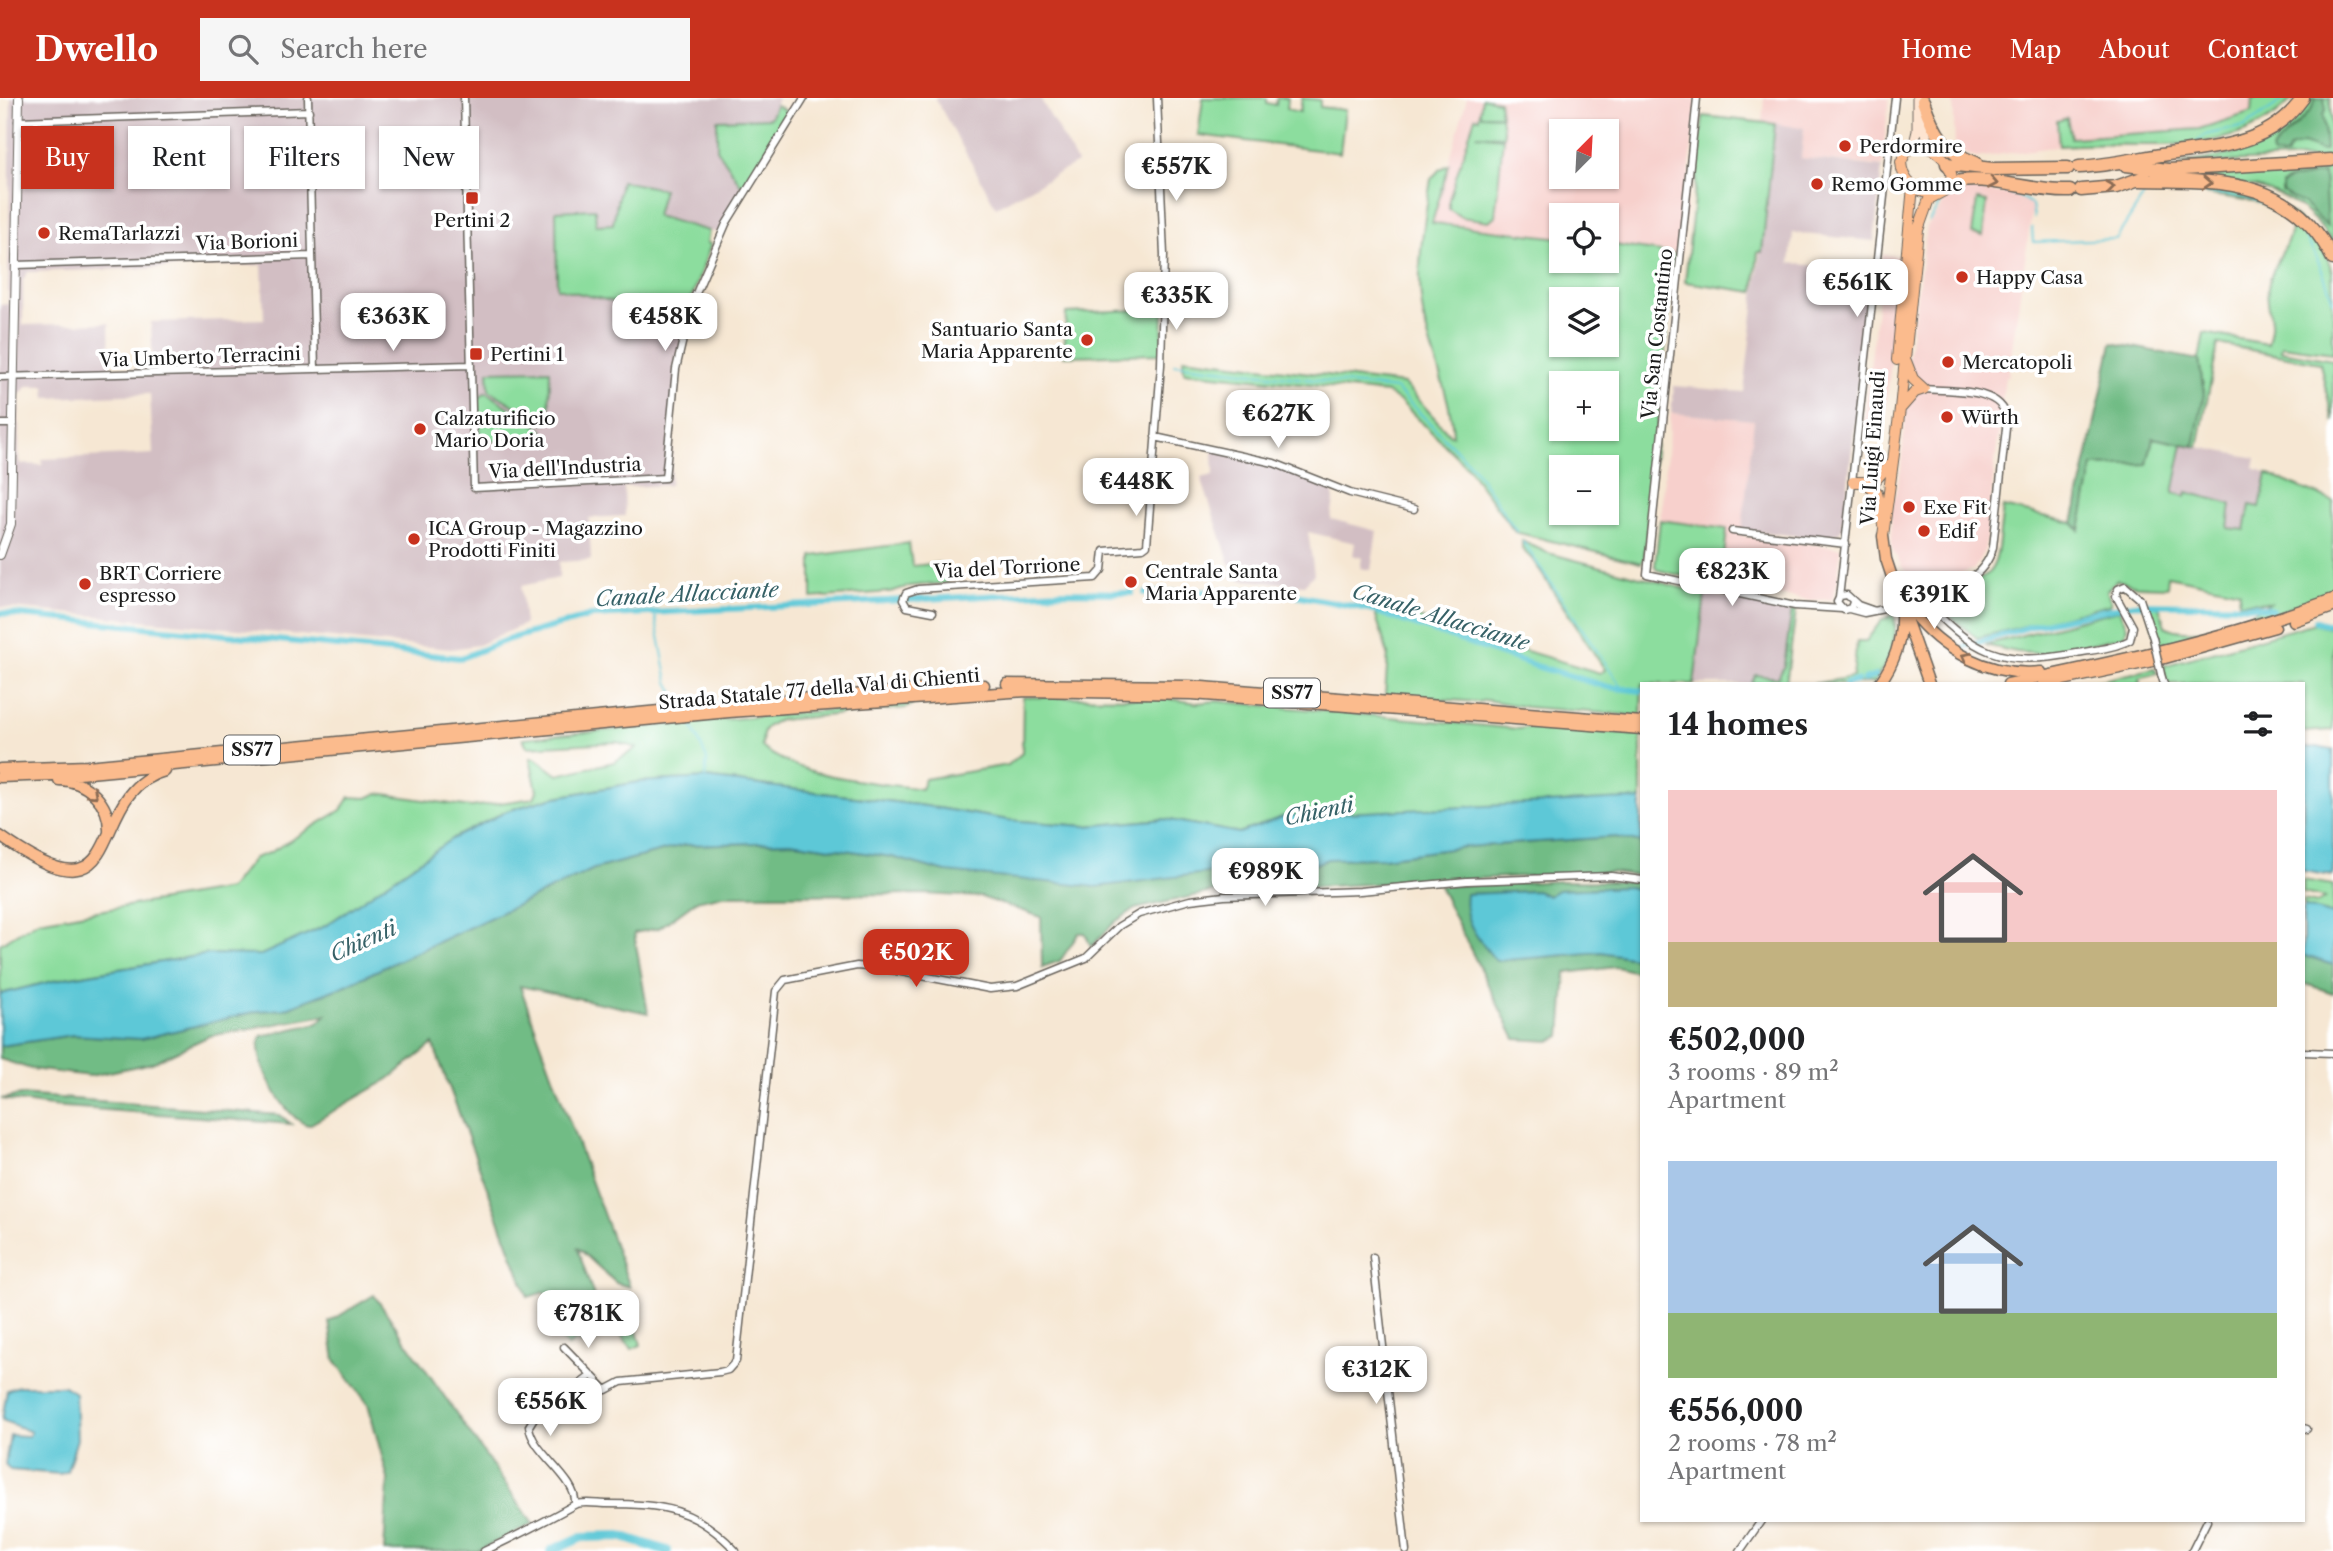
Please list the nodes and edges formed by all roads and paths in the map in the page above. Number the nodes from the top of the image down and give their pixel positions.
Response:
1 (19, 98) edge
2 (308, 98) edge
3 (464, 98) edge
4 (804, 98) edge
5 (1157, 98) edge
6 (1697, 98) edge
7 (1895, 98) edge
8 (2303, 98) edge
9 (1921, 99) edge
10 (309, 111) junction
11 (18, 121) junction
12 (1913, 147) junction
13 (1934, 151) junction
14 (2331, 160) edge
15 (1947, 164) junction
16 (2119, 164) junction
17 (1993, 169) junction
18 (2168, 170) junction
19 (2139, 180) junction
20 (1950, 184) junction
21 (1913, 186) junction
22 (1935, 194) junction
23 (312, 256) junction
24 (2333, 259) edge
25 (16, 265) junction
26 (1903, 355) junction
27 (471, 365) junction
28 (315, 369) junction
29 (0, 377) edge
30 (14, 378) junction
31 (1924, 389) junction
32 (1900, 409) junction
33 (0, 424) edge
34 (13, 424) junction
35 (1156, 437) junction
36 (1888, 466) junction
37 (1853, 482) junction
38 (1866, 483) junction
39 (1414, 509) dead end
40 (1732, 531) dead end
41 (1883, 531) junction
42 (1846, 544) junction
43 (0, 555) edge
44 (1842, 578) junction
45 (1921, 597) junction
46 (1851, 599) junction
47 (2333, 599) edge
48 (1838, 600) junction
49 (2333, 607) edge
50 (1823, 608) junction
51 (1846, 609) junction
52 (1904, 609) junction
53 (1875, 611) junction
54 (2311, 611) junction
55 (933, 612) dead end
56 (2277, 622) junction
57 (2174, 648) junction
58 (1880, 682) edge
59 (1928, 682) edge
60 (2017, 682) edge
61 (2054, 682) edge
62 (2163, 682) edge
63 (942, 691) junction
64 (1640, 722) edge
65 (1640, 729) edge
66 (490, 731) junction
67 (306, 754) junction
68 (0, 768) edge
69 (0, 779) edge
70 (0, 836) edge
71 (108, 839) junction
72 (0, 845) edge
73 (12, 845) junction
74 (1640, 880) edge
75 (2305, 1052) edge
76 (2333, 1053) edge
77 (1373, 1257) dead end
78 (564, 1347) dead end
79 (592, 1375) junction
80 (575, 1504) junction
81 (1760, 1522) edge
82 (2206, 1522) edge
83 (484, 1551) edge
84 (736, 1551) edge
85 (1406, 1551) edge
86 (1740, 1551) edge
87 (2192, 1551) edge

1 - 11 street
2 - 10 street
3 - 27 street
4 - 27 street, Via dell'Industria
5 - 35 street, Via del Torrione
6 - 50 street, Via San Costantino
7 - 37 street
8 - 16 highway
9 - 12 main road, Via Luigi Einaudi
9 - 13 main road
9 - 17 highway
10 - 11 street
10 - 23 street
11 - 25 street
12 - 13 main road
12 - 21 main road, Via Luigi Einaudi
13 - 15 main road
14 - 18 highway
15 - 17 highway
15 - 20 main road
16 - 17 highway
16 - 18 highway
18 - 19 highway
20 -> 19 highway
19 -> 24 highway
20 - 22 main road, Via Luigi Einaudi
21 - 22 main road
21 - 36 main road, Via Luigi Einaudi
22 - 26 main road, Via Luigi Einaudi
23 - 25 street, Via Borioni
23 - 28 street
25 - 30 street
26 - 31 main road
26 - 32 main road, Via Luigi Einaudi
27 - 28 street, Via Umberto Terracini
28 - 30 street, Via Umberto Terracini
29 - 30 street, Via Umberto Terracini
30 - 34 street
31 - 32 main road
31 - 45 street
32 - 41 main road, Via Luigi Einaudi
33 - 34 street
34 - 43 street
35 - 39 street
35 - 55 street, Via del Torrione
36 - 38 main road
36 - 41 main road, Via Luigi Einaudi
37 - 38 main road
37 - 42 street
38 - 41 main road
40 - 42 street
41 - 52 highway, bridge
42 - 44 street
44 - 46 street
44 - 48 street
45 - 52 street
45 - 62 street, bridge
46 - 48 street
46 - 51 street
46 - 53 street
47 - 54 highway
48 - 50 street
48 - 51 street
49 - 54 highway
50 - 51 street
51 - 53 street
52 - 53 street
57 -> 52 highway
52 - 58 highway
52 - 59 highway
54 - 56 highway
56 - 57 highway
56 - 61 highway
57 - 60 highway
63 - 64 highway, Strada Statale 77 della Val di Chienti / SS77
63 - 65 highway, Strada Statale 77 della Val di Chienti / SS77
63 - 66 highway, Strada Statale 77 della Val di Chienti / SS77
66 - 67 highway, Strada Statale 77 della Val di Chienti / SS77
66 - 68 highway, Strada Statale 77 della Val di Chienti / SS77
67 - 69 highway, Strada Statale 77 della Val di Chienti / SS77
67 - 71 highway
69 -> 71 highway
70 - 73 highway
71 - 73 highway
72 - 73 highway
74 - 79 street
75 - 76 street
77 - 85 street
78 - 79 street
79 - 80 street
80 - 83 street
80 - 84 street
81 - 86 street
82 - 87 street

